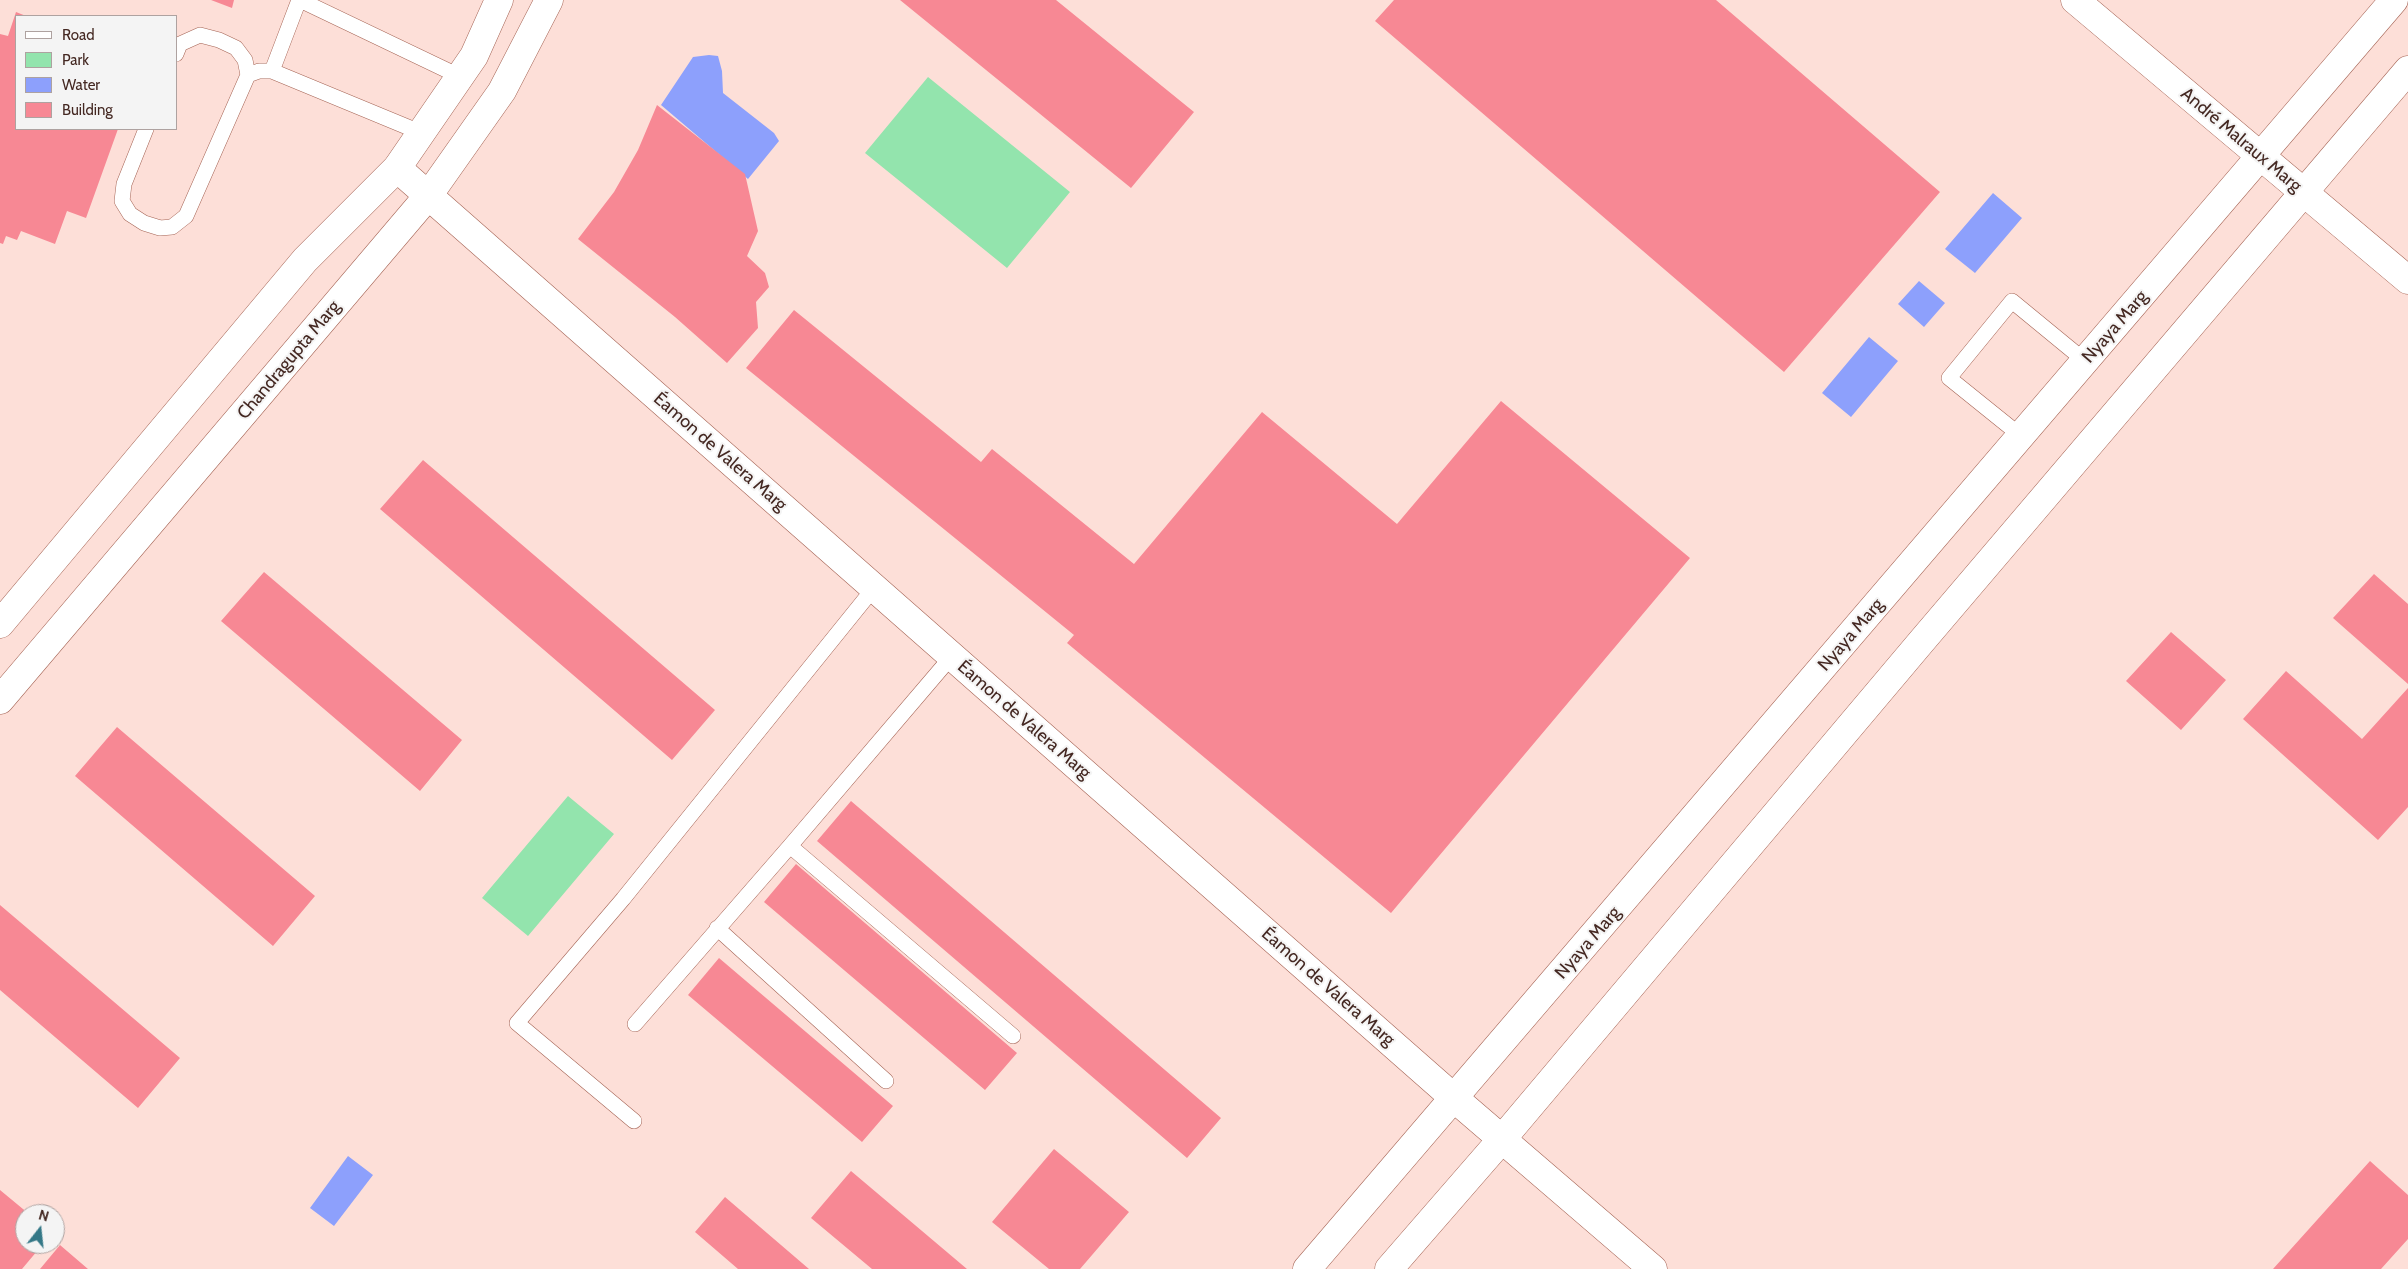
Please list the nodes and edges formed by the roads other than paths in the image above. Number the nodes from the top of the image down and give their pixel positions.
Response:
1 (300, 0) edge
2 (499, 0) edge
3 (549, 0) edge
4 (2074, 0) edge
5 (2394, 0) edge
6 (178, 49) edge
7 (2408, 70) edge
8 (272, 71) junction
9 (248, 75) junction
10 (461, 77) junction
11 (146, 130) edge
12 (422, 133) junction
13 (2261, 157) junction
14 (397, 168) junction
15 (2305, 194) junction
16 (428, 196) junction
17 (2408, 280) edge
18 (2085, 361) junction
19 (2021, 436) junction
20 (874, 588) junction
21 (0, 624) edge
22 (952, 656) junction
23 (0, 700) edge
24 (790, 846) junction
25 (717, 928) junction
26 (635, 1024) dead end
27 (1013, 1036) dead end
28 (886, 1081) dead end
29 (1454, 1098) junction
30 (634, 1121) dead end
31 (1502, 1139) junction
32 (1307, 1269) edge
33 (1388, 1269) edge
34 (1653, 1269) edge

1 - 8 lane
1 - 10 lane
2 - 10 street
3 - 16 street, Chandragupta Marg
4 - 13 street, André Malraux Marg
5 - 13 street, Nyaya Marg
6 - 9 lane
7 - 15 street
8 - 9 lane
8 - 12 lane
9 - 11 lane
10 - 12 street
12 - 14 street
13 - 15 street, André Malraux Marg
13 - 18 street, Nyaya Marg
14 - 16 street, Éamon de Valera Marg
14 - 21 street
15 - 17 street, André Malraux Marg
15 - 31 street
16 - 20 street, Éamon de Valera Marg
16 - 23 street, Chandragupta Marg
18 - 19 street, Nyaya Marg
18 - 19 lane
19 - 29 street, Nyaya Marg
20 - 22 street, Éamon de Valera Marg
20 - 30 lane
22 - 24 lane
22 - 29 street, Éamon de Valera Marg
24 - 25 lane
24 - 27 lane
25 - 26 lane
25 - 28 lane
29 - 31 street, Éamon de Valera Marg
29 - 32 street, Nyaya Marg
31 - 33 street
31 - 34 street, Éamon de Valera Marg

